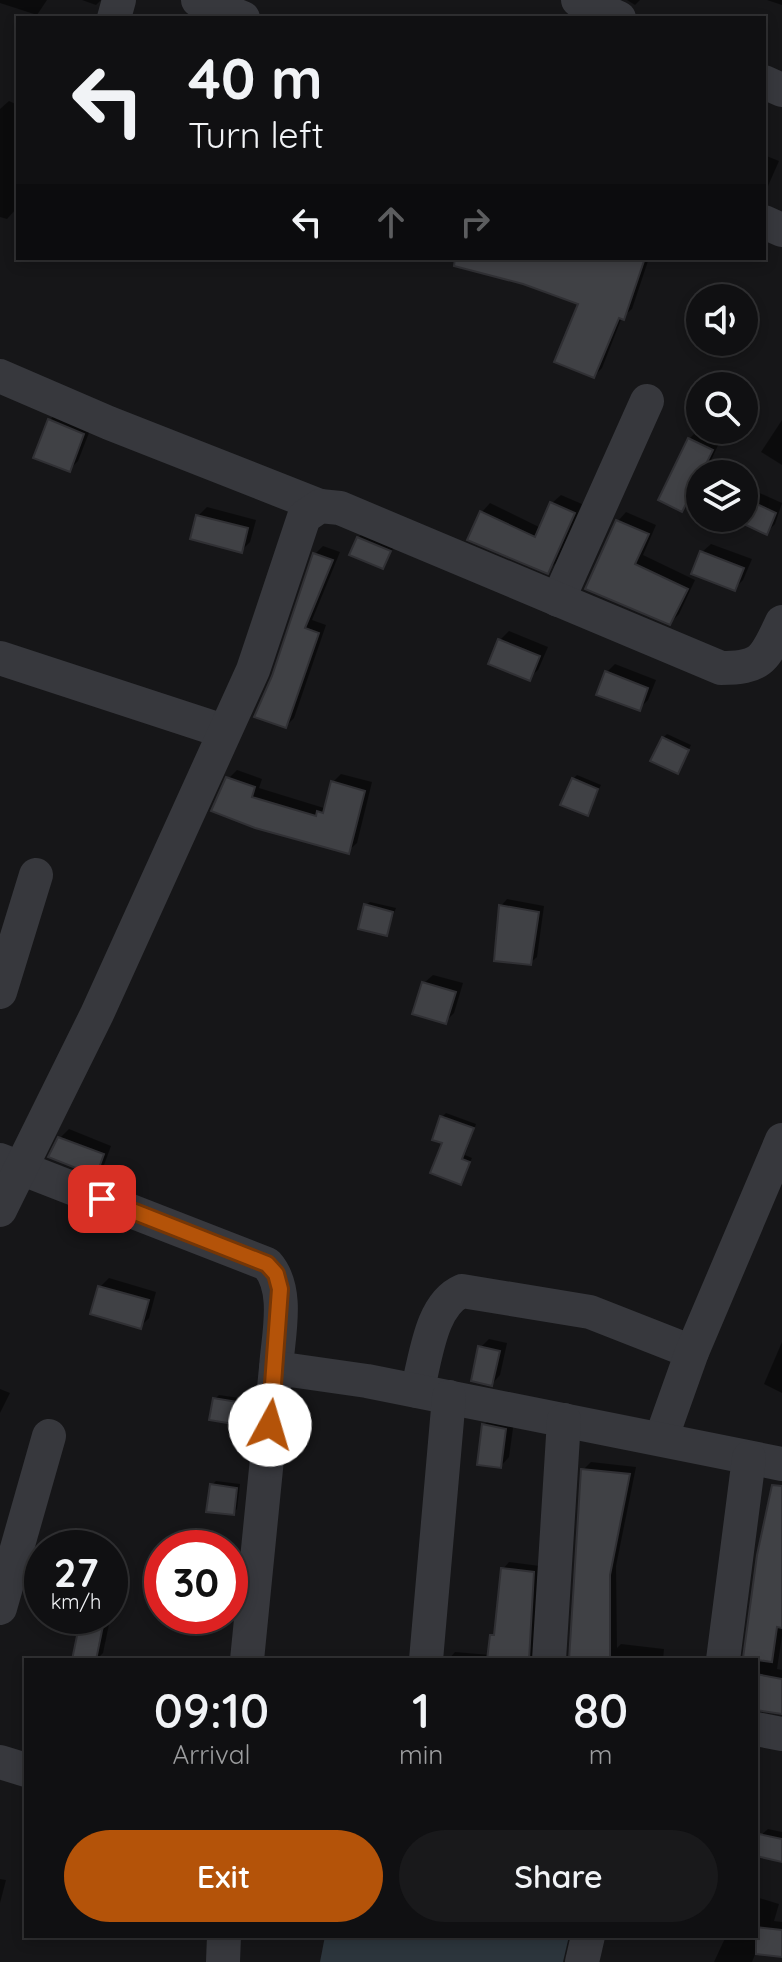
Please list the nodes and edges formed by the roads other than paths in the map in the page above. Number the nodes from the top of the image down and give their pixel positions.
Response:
1 (198, 0) edge
2 (578, 0) edge
3 (238, 16) edge
4 (614, 16) edge
5 (0, 376) edge
6 (647, 401) dead end
7 (320, 506) junction
8 (558, 600) junction
9 (782, 622) edge
10 (0, 658) edge
11 (223, 731) junction
12 (36, 875) dead end
13 (0, 992) edge
14 (782, 1140) edge
15 (10, 1163) edge
16 (0, 1210) edge
17 (692, 1352) junction
18 (276, 1368) junction
19 (433, 1394) junction
20 (564, 1420) junction
21 (49, 1436) dead end
22 (661, 1439) junction
23 (766, 1461) edge
24 (0, 1608) edge
25 (247, 1658) edge
26 (426, 1658) edge
27 (549, 1658) edge
28 (723, 1658) edge
29 (758, 1729) edge
30 (782, 1734) edge
31 (0, 1762) edge
32 (24, 1769) edge
33 (224, 1938) edge
34 (588, 1938) edge
35 (223, 1962) edge
36 (582, 1962) edge

1 - 3 street
2 - 4 street
5 - 7 street
6 - 8 street
7 - 8 street
7 - 11 street
8 - 9 street
10 - 11 street
11 - 15 street
12 - 13 street
14 - 17 street
15 - 16 street
15 - 18 street
17 - 19 street
17 - 22 street
18 - 19 street
18 - 25 street
19 - 20 street
19 - 26 street
20 - 22 street
20 - 27 street
21 - 24 street
22 - 23 street
23 - 28 street
29 - 30 street
31 - 32 street
33 - 35 street
34 - 36 street

